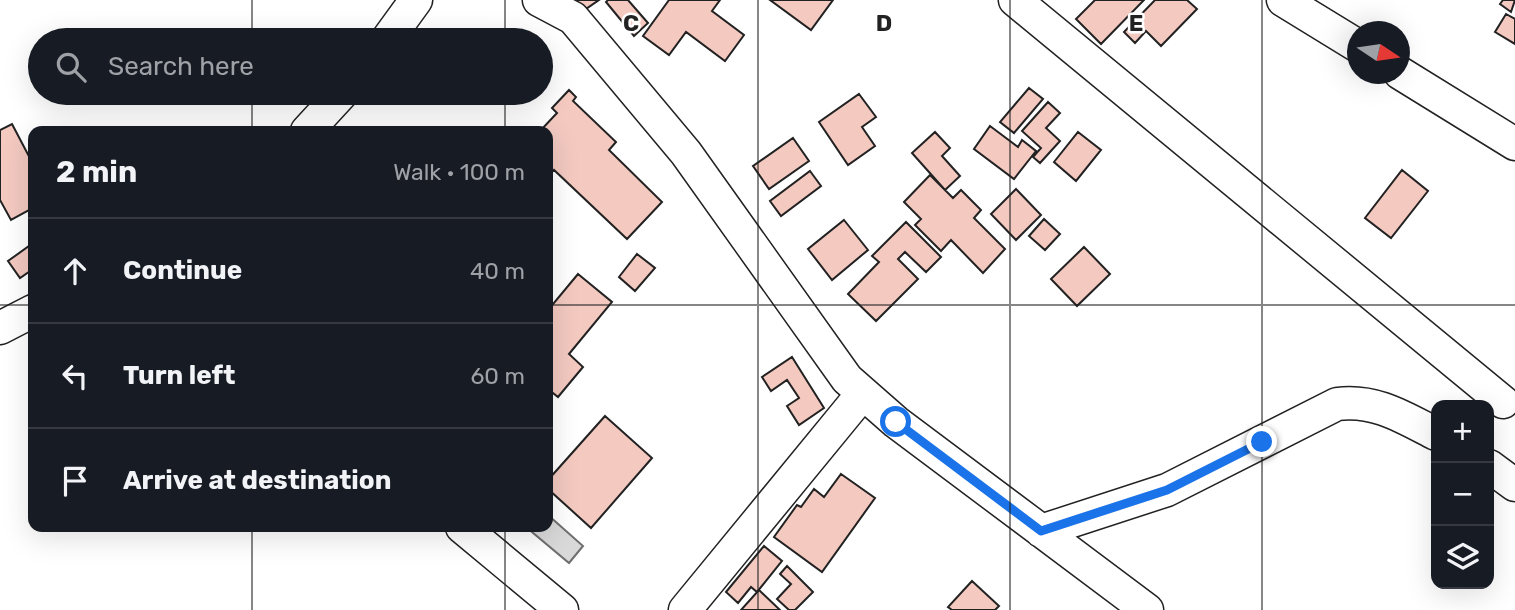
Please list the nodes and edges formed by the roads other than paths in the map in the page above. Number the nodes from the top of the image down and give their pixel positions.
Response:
1 (416, 0) edge
2 (538, 0) edge
3 (1015, 0) edge
4 (1283, 0) edge
5 (396, 28) edge
6 (1347, 40) edge
7 (1410, 80) edge
8 (331, 105) edge
9 (312, 126) edge
10 (1515, 144) edge
11 (28, 314) edge
12 (0, 328) edge
13 (863, 393) junction
14 (1502, 402) edge
15 (1431, 431) edge
16 (1494, 470) edge
17 (1515, 485) edge
18 (1041, 531) junction
19 (468, 532) edge
20 (562, 610) edge
21 (685, 610) edge
22 (1147, 610) edge

1 - 5 street
2 - 13 street
3 - 14 street
4 - 6 street
7 - 10 street
8 - 9 street
11 - 12 street
13 - 18 street
13 - 21 street
15 - 18 street
16 - 17 street
18 - 22 street
19 - 20 street

